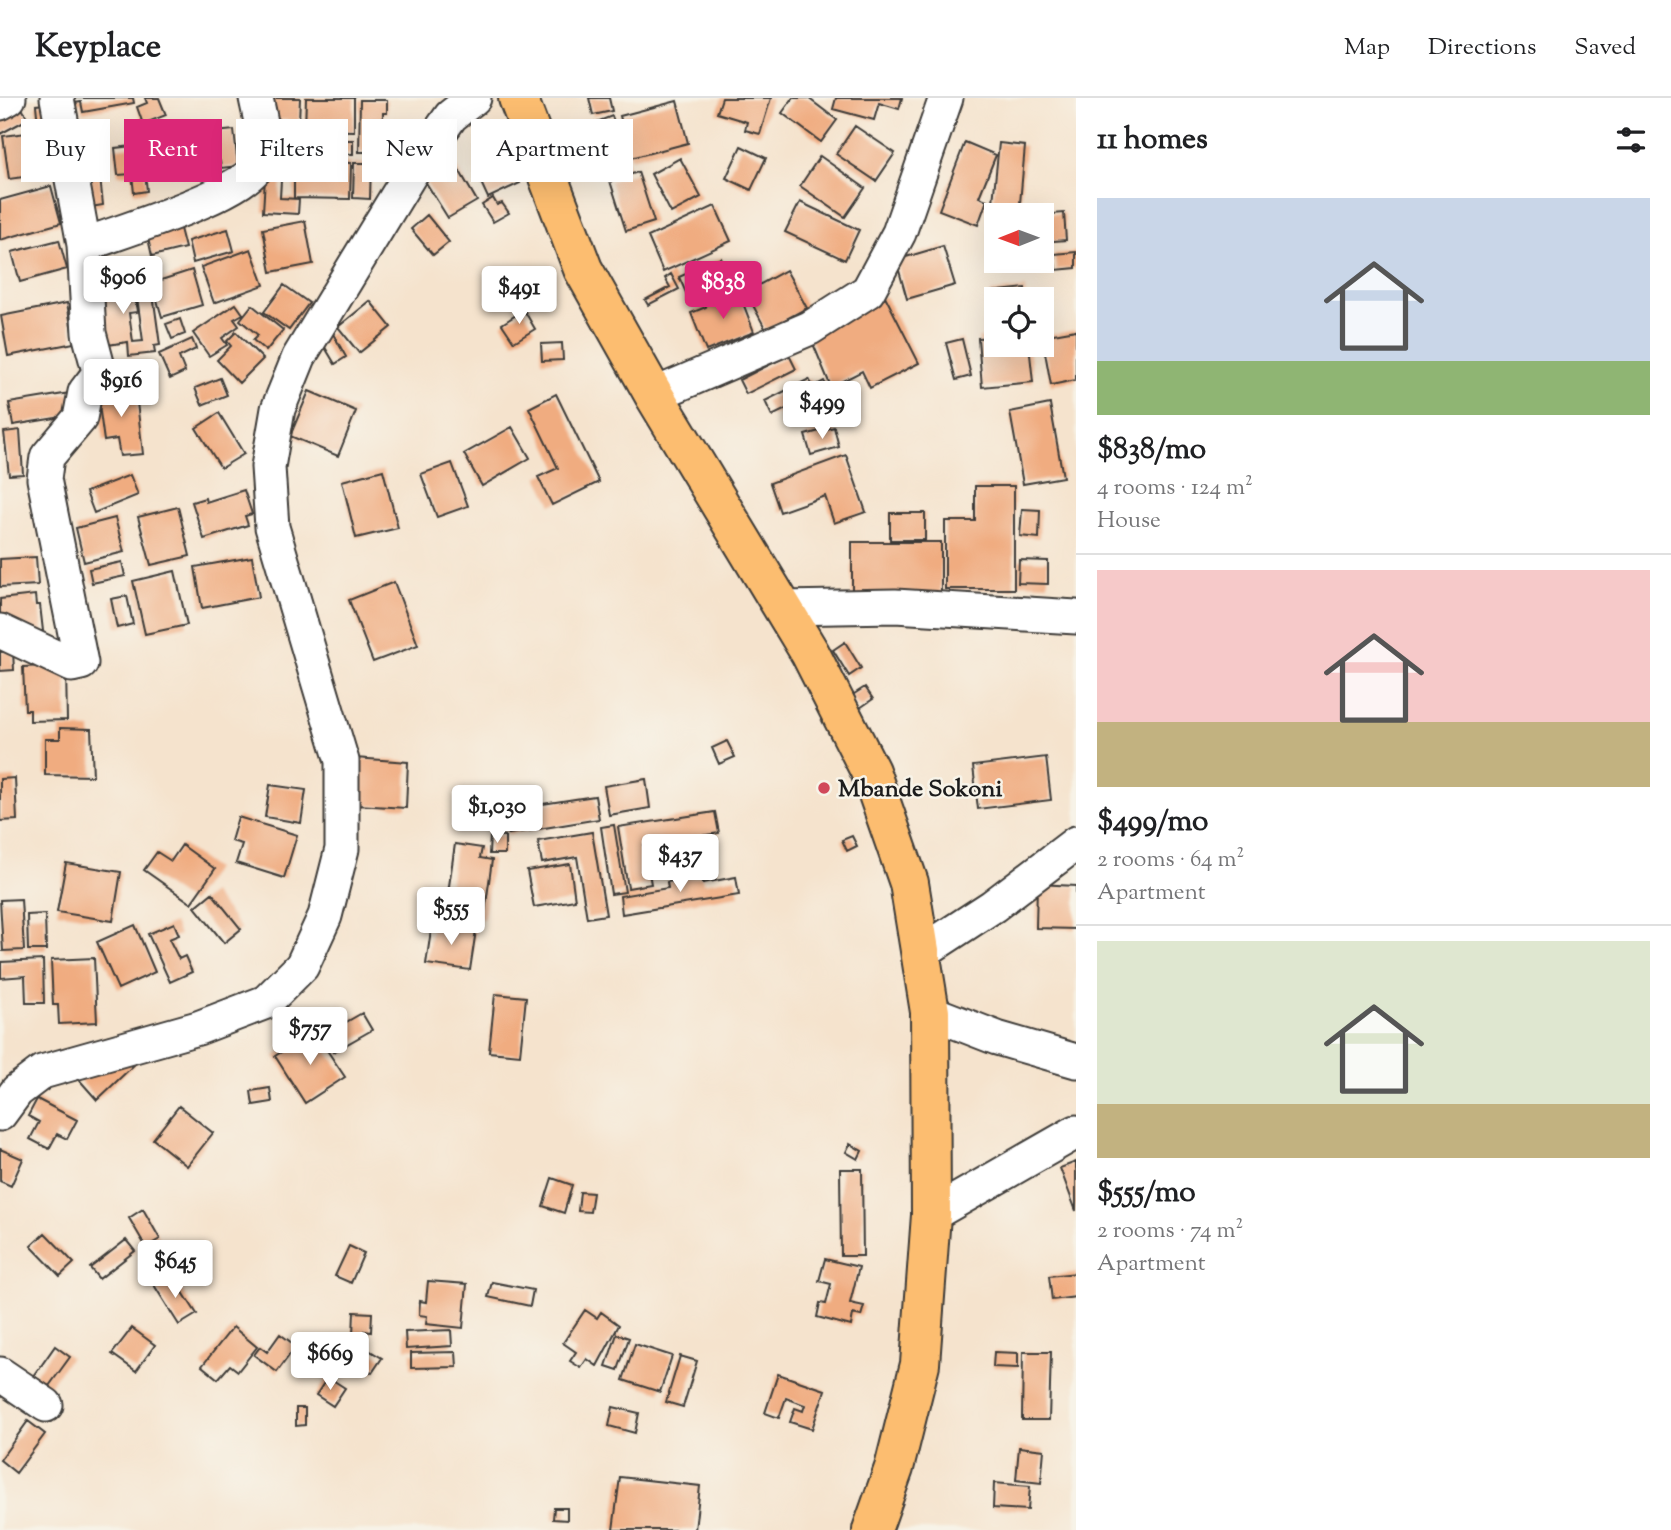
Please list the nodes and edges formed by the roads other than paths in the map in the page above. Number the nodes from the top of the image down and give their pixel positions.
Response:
1 (9, 98) edge
2 (57, 98) edge
3 (256, 98) edge
4 (474, 98) edge
5 (518, 98) edge
6 (946, 98) edge
7 (0, 103) edge
8 (84, 245) junction
9 (654, 395) junction
10 (782, 608) junction
11 (1076, 617) edge
12 (0, 631) edge
13 (1076, 842) edge
14 (921, 954) junction
15 (930, 1012) junction
16 (1076, 1061) edge
17 (0, 1114) edge
18 (1076, 1132) edge
19 (931, 1214) junction
20 (0, 1374) edge
21 (46, 1405) dead end
22 (872, 1530) edge

1 - 7 street
2 - 8 street
3 - 8 street
4 - 17 street
5 - 9 main road
6 - 9 street
8 - 12 street
9 - 10 main road
10 - 11 street
10 - 14 main road
13 - 14 street
14 - 15 main road
15 - 16 street
15 - 19 main road
18 - 19 street
19 - 22 main road
20 - 21 street

